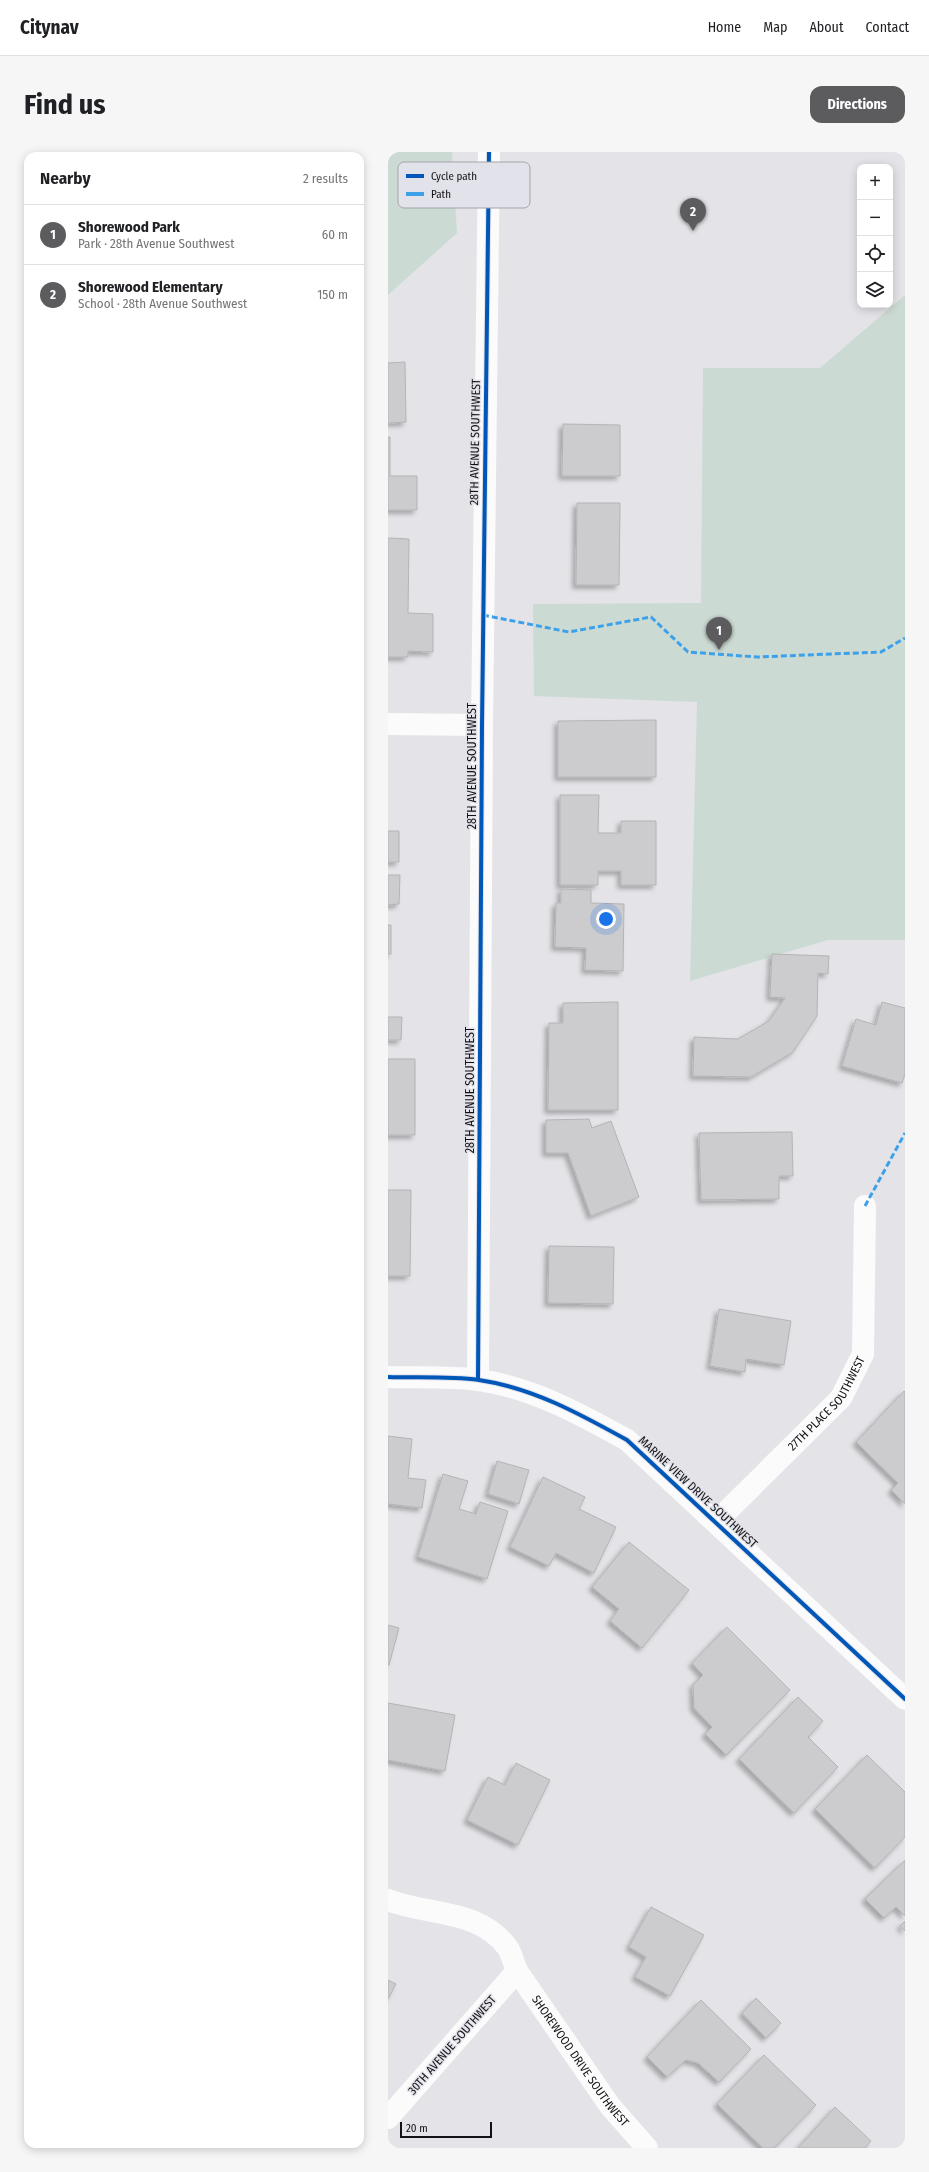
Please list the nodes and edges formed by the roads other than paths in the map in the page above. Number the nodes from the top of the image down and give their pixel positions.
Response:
1 (489, 152) edge
2 (489, 162) edge
3 (488, 208) edge
4 (388, 724) edge
5 (482, 725) junction
6 (865, 1206) dead end
7 (388, 1377) edge
8 (478, 1380) junction
9 (716, 1522) junction
10 (905, 1699) edge
11 (388, 1900) edge
12 (517, 1971) junction
13 (388, 2118) edge
14 (647, 2148) edge

1 - 2 street, 28TH AVENUE SOUTHWEST
3 - 5 street, 28TH AVENUE SOUTHWEST
4 - 5 street
5 - 8 street, 28TH AVENUE SOUTHWEST
6 - 9 street, 27TH PLACE SOUTHWEST
7 - 8 street, MARINE VIEW DRIVE SOUTHWEST
8 - 9 street, MARINE VIEW DRIVE SOUTHWEST
9 - 10 street, MARINE VIEW DRIVE SOUTHWEST
11 - 12 street, SHOREWOOD DRIVE SOUTHWEST
12 - 13 street, 30TH AVENUE SOUTHWEST
12 - 14 street, SHOREWOOD DRIVE SOUTHWEST

